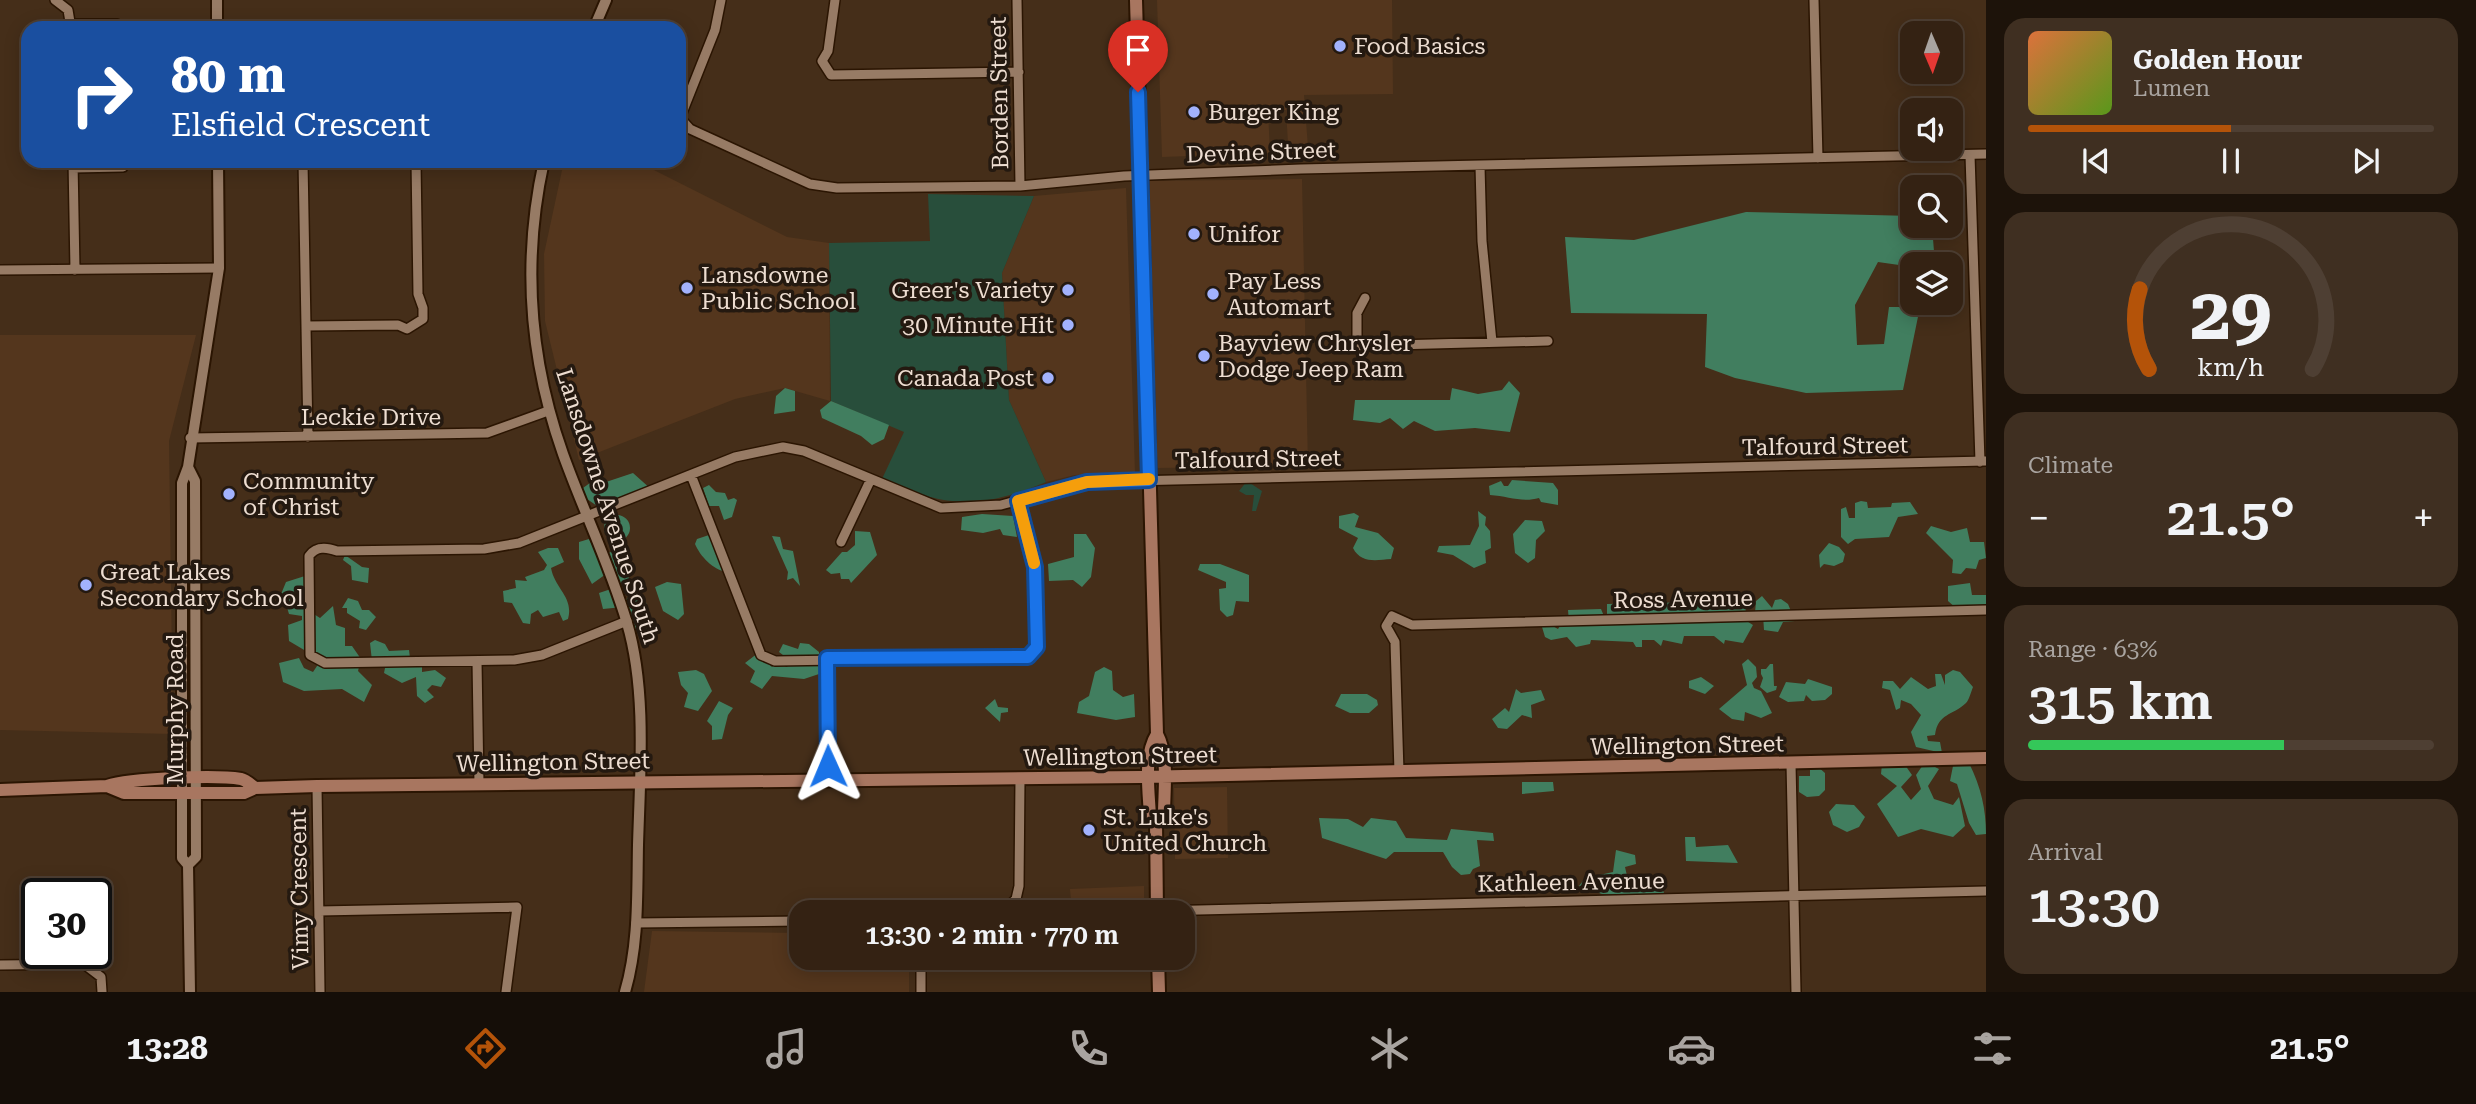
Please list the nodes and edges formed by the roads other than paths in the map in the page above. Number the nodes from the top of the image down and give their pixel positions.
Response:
1 (55, 0) edge
2 (217, 0) edge
3 (606, 0) edge
4 (722, 0) edge
5 (835, 0) edge
6 (1017, 0) edge
7 (1136, 0) edge
8 (1814, 0) edge
9 (70, 21) edge
10 (217, 21) edge
11 (597, 21) edge
12 (1019, 72) junction
13 (686, 103) edge
14 (686, 125) edge
15 (1986, 154) edge
16 (1970, 155) junction
17 (1818, 158) junction
18 (1480, 166) junction
19 (73, 168) edge
20 (218, 168) edge
21 (303, 168) edge
22 (416, 168) edge
23 (543, 168) edge
24 (1141, 175) junction
25 (1020, 186) junction
26 (219, 268) junction
27 (75, 270) junction
28 (0, 271) edge
29 (1365, 298) dead end
30 (306, 326) junction
31 (1548, 341) dead end
32 (1492, 342) junction
33 (548, 411) junction
34 (308, 437) junction
35 (190, 438) junction
36 (1983, 462) edge
37 (188, 467) junction
38 (691, 475) junction
39 (1149, 480) junction
40 (870, 481) junction
41 (1018, 501) junction
42 (587, 516) junction
43 (841, 542) dead end
44 (1986, 610) edge
45 (627, 621) junction
46 (827, 658) junction
47 (477, 661) junction
48 (1157, 734) junction
49 (1986, 758) edge
50 (1791, 764) junction
51 (1399, 772) junction
52 (1164, 776) junction
53 (1149, 777) junction
54 (1020, 779) junction
55 (181, 780) junction
56 (828, 780) junction
57 (640, 782) junction
58 (478, 784) junction
59 (107, 786) junction
60 (196, 786) junction
61 (317, 786) junction
62 (0, 790) edge
63 (181, 793) junction
64 (1156, 823) junction
65 (188, 865) junction
66 (1986, 891) edge
67 (1794, 896) junction
68 (1015, 900) edge
69 (1157, 900) edge
70 (1195, 910) edge
71 (319, 911) junction
72 (789, 921) edge
73 (636, 923) junction
74 (0, 965) edge
75 (920, 970) edge
76 (1158, 970) edge
77 (102, 992) edge
78 (190, 992) edge
79 (320, 992) edge
80 (506, 992) edge
81 (625, 992) edge
82 (921, 992) edge
83 (1158, 992) edge
84 (1796, 992) edge

1 - 9 street
2 - 10 street
3 - 11 street
4 - 13 street, Devine Street
5 - 12 street
6 - 12 street, Borden Street
7 - 24 main road
8 - 17 street
12 - 25 street, Borden Street
14 - 25 street, Devine Street
15 - 16 street, Devine Street
16 - 17 street, Devine Street
16 - 36 street
17 - 18 street, Devine Street
18 - 24 street, Devine Street
18 - 32 street
19 - 27 street
20 - 26 street, Murphy Road
21 - 30 street
22 - 30 street
23 - 33 street, Lansdowne Avenue South
24 - 25 street, Devine Street
24 - 39 main road
26 - 27 street
26 - 35 street, Murphy Road
27 - 28 street
29 - 32 street
30 - 34 street
31 - 32 street
33 - 34 street, Leckie Drive
33 - 42 street, Lansdowne Avenue South
34 - 35 street, Leckie Drive
35 - 37 street, Murphy Road
36 - 39 street, Talfourd Street
37 - 55 street, Murphy Road
37 - 60 street, Murphy Road
38 - 40 street, Talfourd Street
38 - 42 street, Talfourd Street
38 - 46 street
39 - 41 street, Talfourd Street
39 - 48 main road
40 - 41 street, Talfourd Street
40 - 43 street
41 - 46 street
42 - 45 street, Lansdowne Avenue South
42 - 47 street, Talfourd Street
44 - 51 street, Ross Avenue
45 - 47 street
45 - 57 street, Lansdowne Avenue South
46 - 56 street
47 - 58 street
48 - 52 main road
48 - 53 main road
49 - 50 main road, Wellington Street
50 - 51 main road, Wellington Street
50 - 67 street
51 - 52 main road, Wellington Street
52 - 53 main road, Wellington Street
52 - 64 main road
53 - 54 main road, Wellington Street
53 - 64 main road
54 - 56 main road, Wellington Street
54 - 68 street
55 - 59 main road, Wellington Street
55 - 60 main road, Wellington Street
55 - 63 street, Murphy Road
56 - 57 main road, Wellington Street
57 - 58 main road, Wellington Street
57 - 73 street, Lansdowne Avenue South
58 - 61 main road, Wellington Street
59 - 62 main road, Wellington Street
59 - 63 main road, Wellington Street
60 - 61 main road, Wellington Street
60 - 63 main road, Wellington Street
60 - 65 street, Murphy Road
61 - 71 street, Vimy Crescent
63 - 65 street, Murphy Road
64 - 69 main road
65 - 78 street, Murphy Road
66 - 67 street, Kathleen Avenue
67 - 70 street, Kathleen Avenue
67 - 84 street
71 - 79 street, Vimy Crescent
71 - 80 street
72 - 73 street
73 - 81 street, Lansdowne Avenue South
74 - 77 street
75 - 82 street
76 - 83 main road

